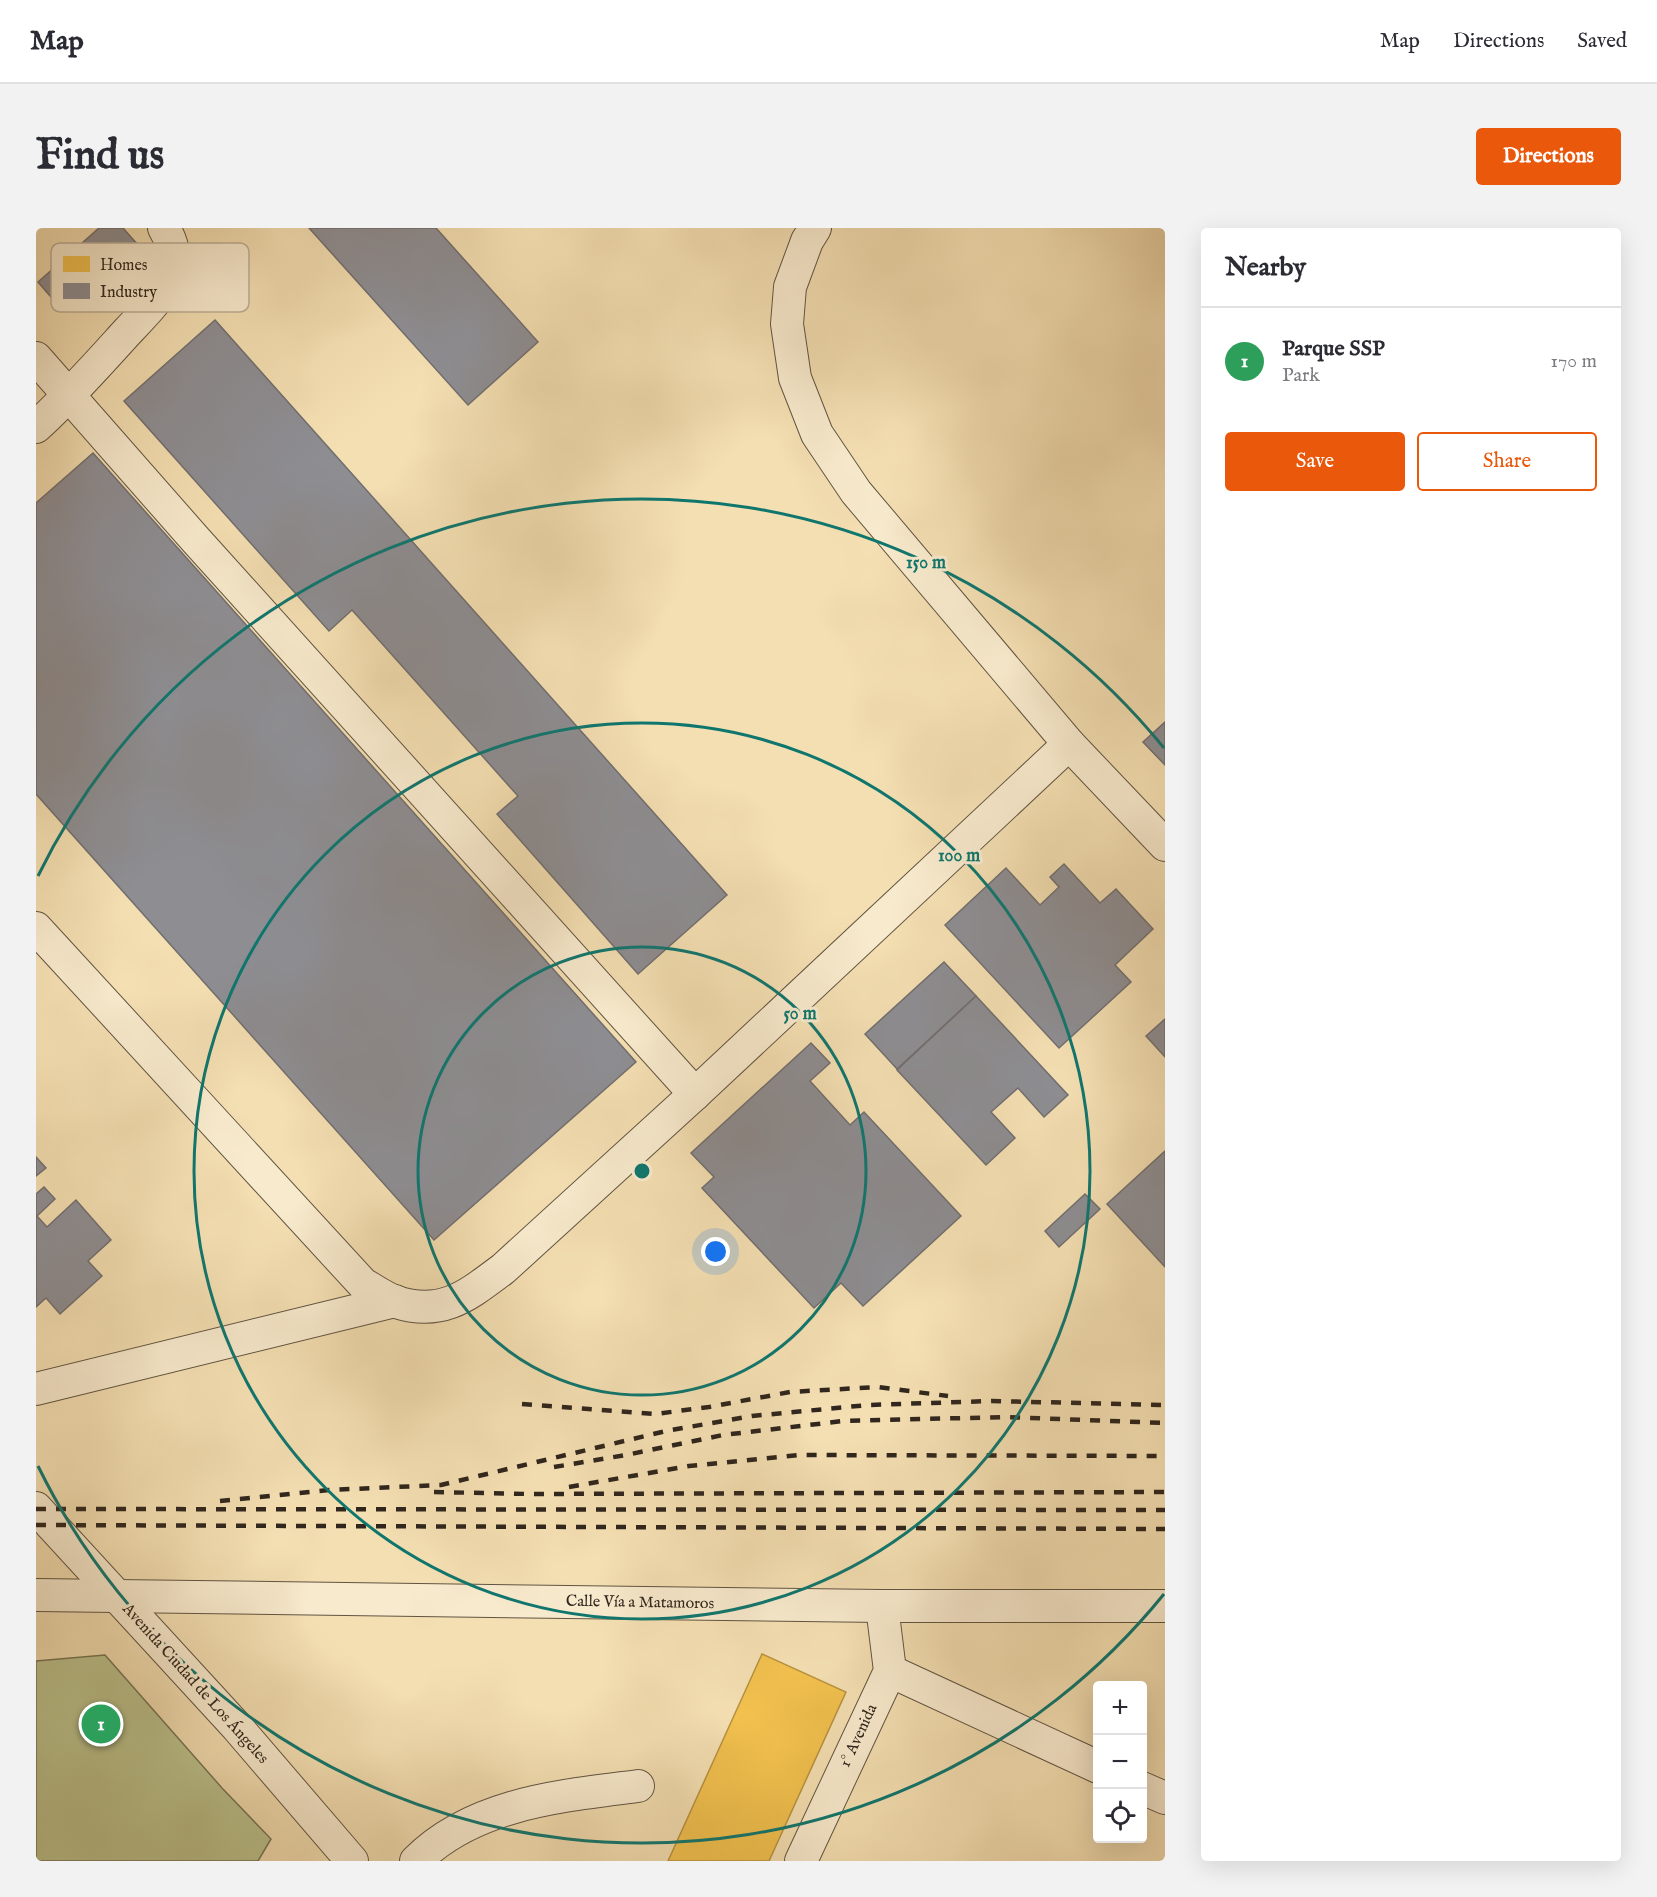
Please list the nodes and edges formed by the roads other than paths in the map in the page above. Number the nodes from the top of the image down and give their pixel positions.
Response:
1 (164, 228) edge
2 (815, 228) edge
3 (173, 243) edge
4 (145, 312) edge
5 (36, 358) edge
6 (70, 395) junction
7 (36, 427) edge
8 (1069, 744) junction
9 (1165, 845) edge
10 (36, 928) edge
11 (695, 1094) junction
12 (395, 1301) junction
13 (36, 1389) edge
14 (36, 1508) edge
15 (36, 1595) edge
16 (115, 1596) junction
17 (882, 1606) junction
18 (1165, 1606) edge
19 (890, 1671) junction
20 (1093, 1765) edge
21 (638, 1785) dead end
22 (1145, 1789) edge
23 (1165, 1798) edge
24 (349, 1860) edge
25 (416, 1861) edge
26 (801, 1861) edge

1 - 3 street
2 - 8 street
4 - 6 street
5 - 6 street
6 - 7 street
6 - 11 street
8 - 9 street
8 - 11 street
10 - 12 street
11 - 12 street
12 - 13 street
14 - 16 street, Avenida Ciudad de Los Ángeles
15 - 16 street, Calle Vía a Matamoros
16 - 17 street, Calle Vía a Matamoros
16 - 24 street, Avenida Ciudad de Los Ángeles
17 - 18 street, Calle Vía a Matamoros
17 - 19 street
19 - 20 street
19 - 26 street, 1° Avenida
21 - 25 street
22 - 23 street

